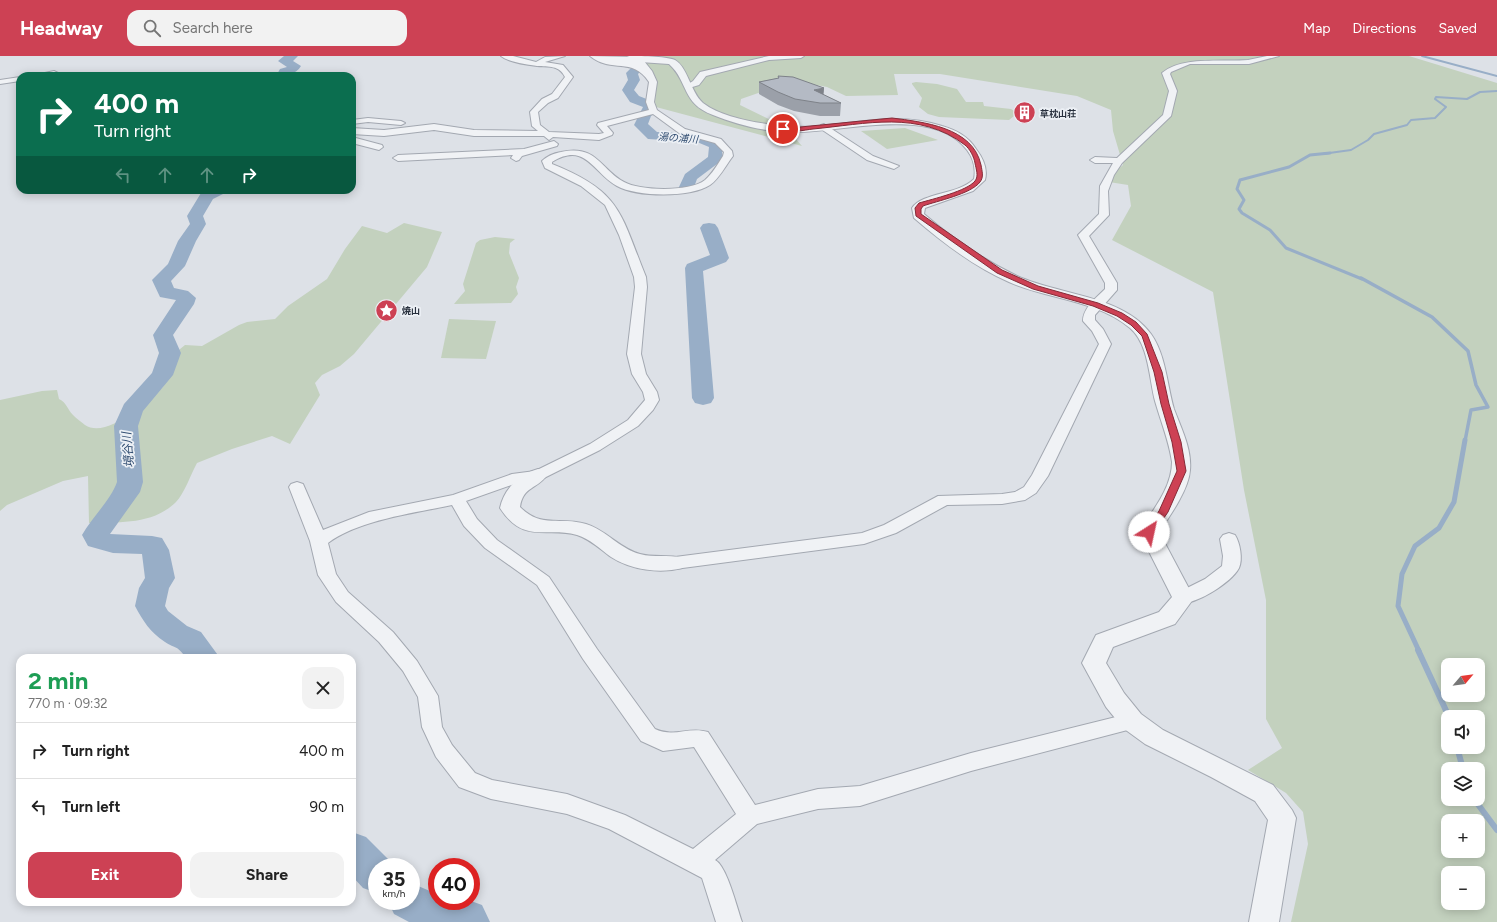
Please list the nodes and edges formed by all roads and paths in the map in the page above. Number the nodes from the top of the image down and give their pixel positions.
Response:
1 (504, 56) edge
2 (562, 56) edge
3 (593, 56) edge
4 (801, 56) edge
5 (1276, 56) edge
6 (633, 57) edge
7 (537, 64) junction
8 (16, 80) edge
9 (0, 82) edge
10 (689, 86) junction
11 (650, 111) junction
12 (356, 122) edge
13 (434, 127) junction
14 (824, 127) junction
15 (356, 131) edge
16 (547, 134) junction
17 (356, 141) edge
18 (554, 144) junction
19 (378, 146) dead end
20 (524, 152) junction
21 (563, 154) junction
22 (398, 158) dead end
23 (514, 160) dead end
24 (1096, 160) dead end
25 (1119, 161) junction
26 (894, 166) dead end
27 (1096, 305) junction
28 (538, 475) junction
29 (297, 487) dead end
30 (457, 499) junction
31 (1229, 540) dead end
32 (319, 541) junction
33 (675, 563) joint
34 (1183, 598) junction
35 (1132, 721) junction
36 (750, 816) junction
37 (695, 862) junction
38 (729, 922) edge
39 (1264, 922) edge

1 - 7 street
2 - 7 street
3 - 6 street
4 - 10 street
5 - 25 street
6 - 10 street
6 - 11 street
7 - 16 street
8 - 9 street
10 - 14 street
11 - 16 street
11 - 21 street
12 - 13 street
13 - 15 street
13 - 16 street
14 - 26 street
14 - 27 street
16 - 18 street
17 - 19 street
18 - 20 street
18 - 21 street
20 - 22 street
20 - 23 street
21 - 28 street
24 - 25 street
25 - 27 street
27 - 33 street
27 - 34 street
28 - 30 street
28 - 33 street
29 - 32 street
30 - 32 street
30 - 36 street
31 - 34 street
32 - 37 street
34 - 35 street
35 - 36 street
35 - 39 street
36 - 37 street
37 - 38 street

